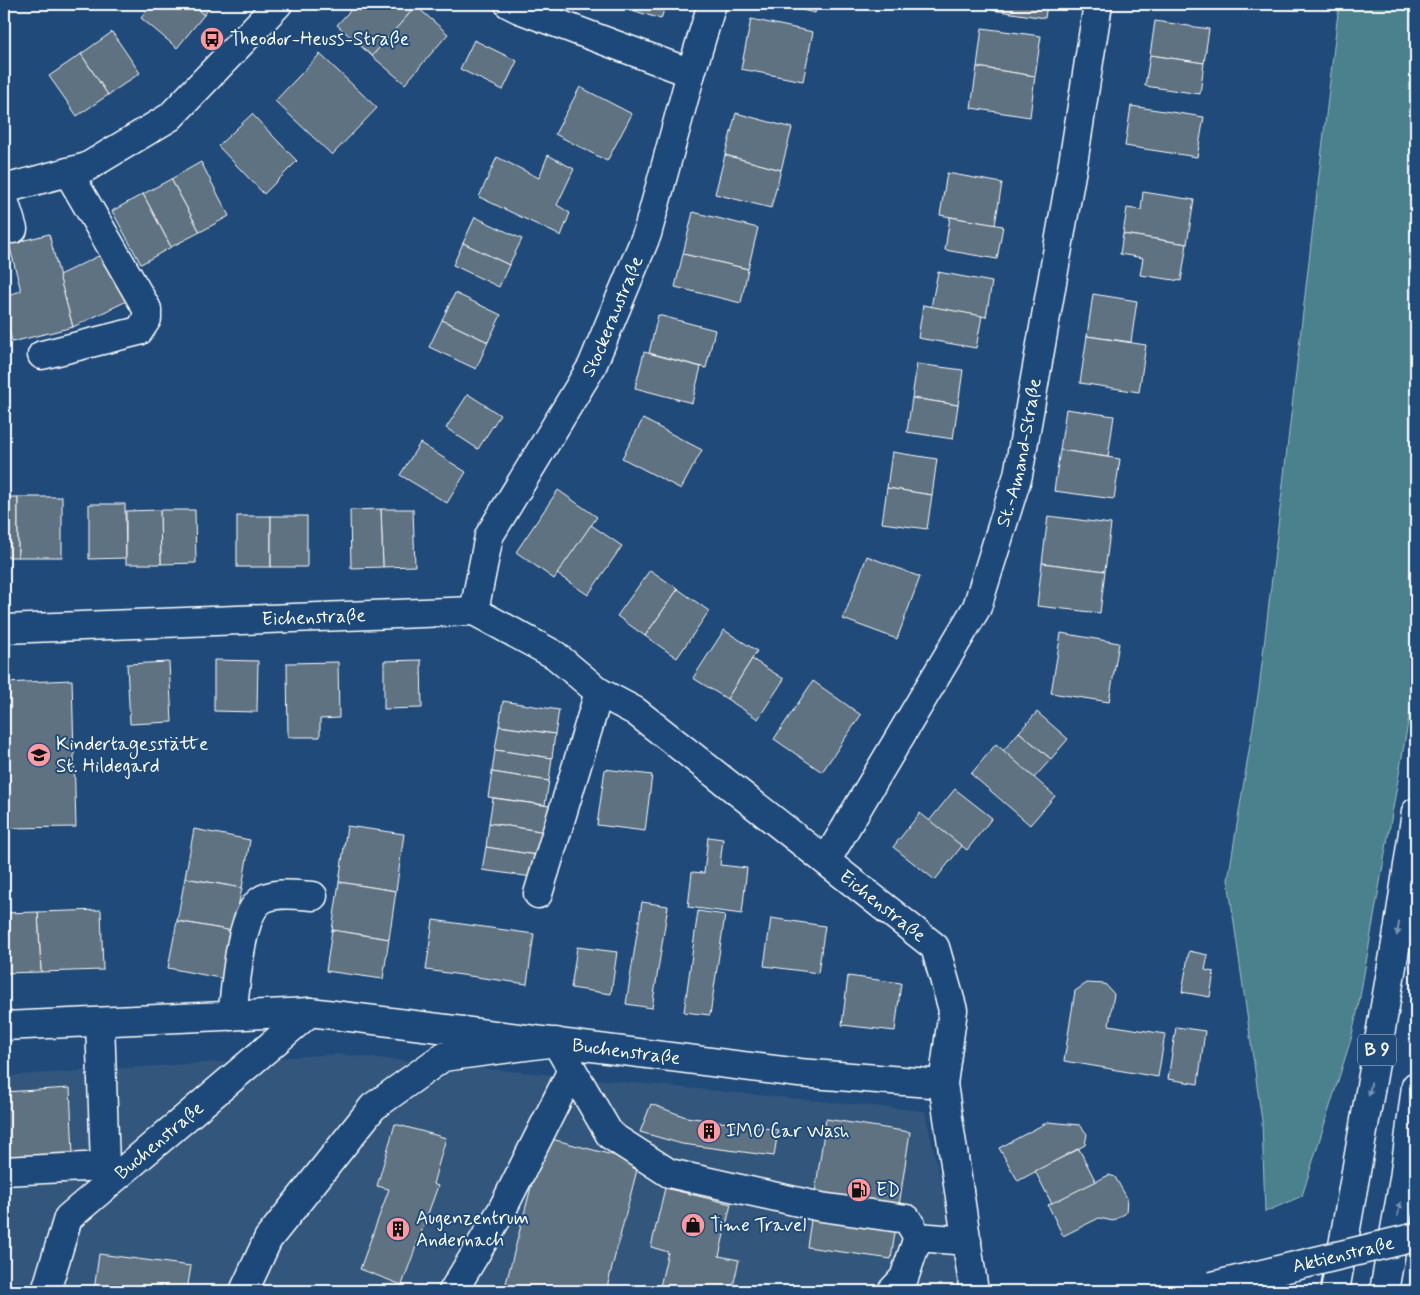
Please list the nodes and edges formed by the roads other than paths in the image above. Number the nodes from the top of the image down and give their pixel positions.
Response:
1 (278, 4) edge
2 (509, 4) edge
3 (712, 4) edge
4 (1098, 4) edge
5 (691, 73) junction
6 (68, 172) junction
7 (4, 189) edge
8 (4, 200) edge
9 (13, 229) dead end
10 (42, 354) dead end
11 (474, 611) junction
12 (4, 629) edge
13 (600, 692) junction
14 (1416, 812) edge
15 (826, 861) junction
16 (538, 894) dead end
17 (313, 896) dead end
18 (310, 1012) junction
19 (232, 1016) junction
20 (100, 1022) junction
21 (4, 1026) edge
22 (556, 1042) junction
23 (572, 1070) junction
24 (943, 1084) junction
25 (1416, 1086) edge
26 (1416, 1142) edge
27 (4, 1171) edge
28 (1404, 1179) junction
29 (918, 1237) junction
30 (1416, 1237) edge
31 (967, 1241) junction
32 (1212, 1286) dead end
33 (1335, 1290) edge
34 (46, 1291) edge
35 (244, 1291) edge
36 (452, 1291) edge
37 (892, 1291) edge
38 (974, 1291) edge
39 (1384, 1291) edge

1 - 6 main road
2 - 5 main road
3 - 5 main road, Stockeraustraße
4 - 15 main road, St.-Amand-Straße
5 - 11 main road, Stockeraustraße
6 - 7 main road
6 - 10 main road
8 - 9 main road
11 - 12 main road, Eichenstraße
11 - 13 main road, Eichenstraße
13 - 15 main road, Eichenstraße
13 - 16 main road
14 -> 33 main road, B 9
15 - 24 main road, Eichenstraße
17 - 19 main road
18 - 19 main road, Buchenstraße
18 - 22 main road, Buchenstraße
18 - 34 main road, Buchenstraße
19 - 20 main road, Buchenstraße
20 - 21 main road, Buchenstraße
20 - 27 main road
22 - 23 main road
22 - 24 main road, Buchenstraße
22 - 35 main road
23 - 29 main road
23 - 36 main road
24 - 31 main road, Eichenstraße
25 - 28 main road
26 - 28 main road
39 -> 28 main road
29 - 31 main road
29 - 37 main road
30 - 32 main road, Aktienstraße, bridge
31 - 38 main road, Eichenstraße

